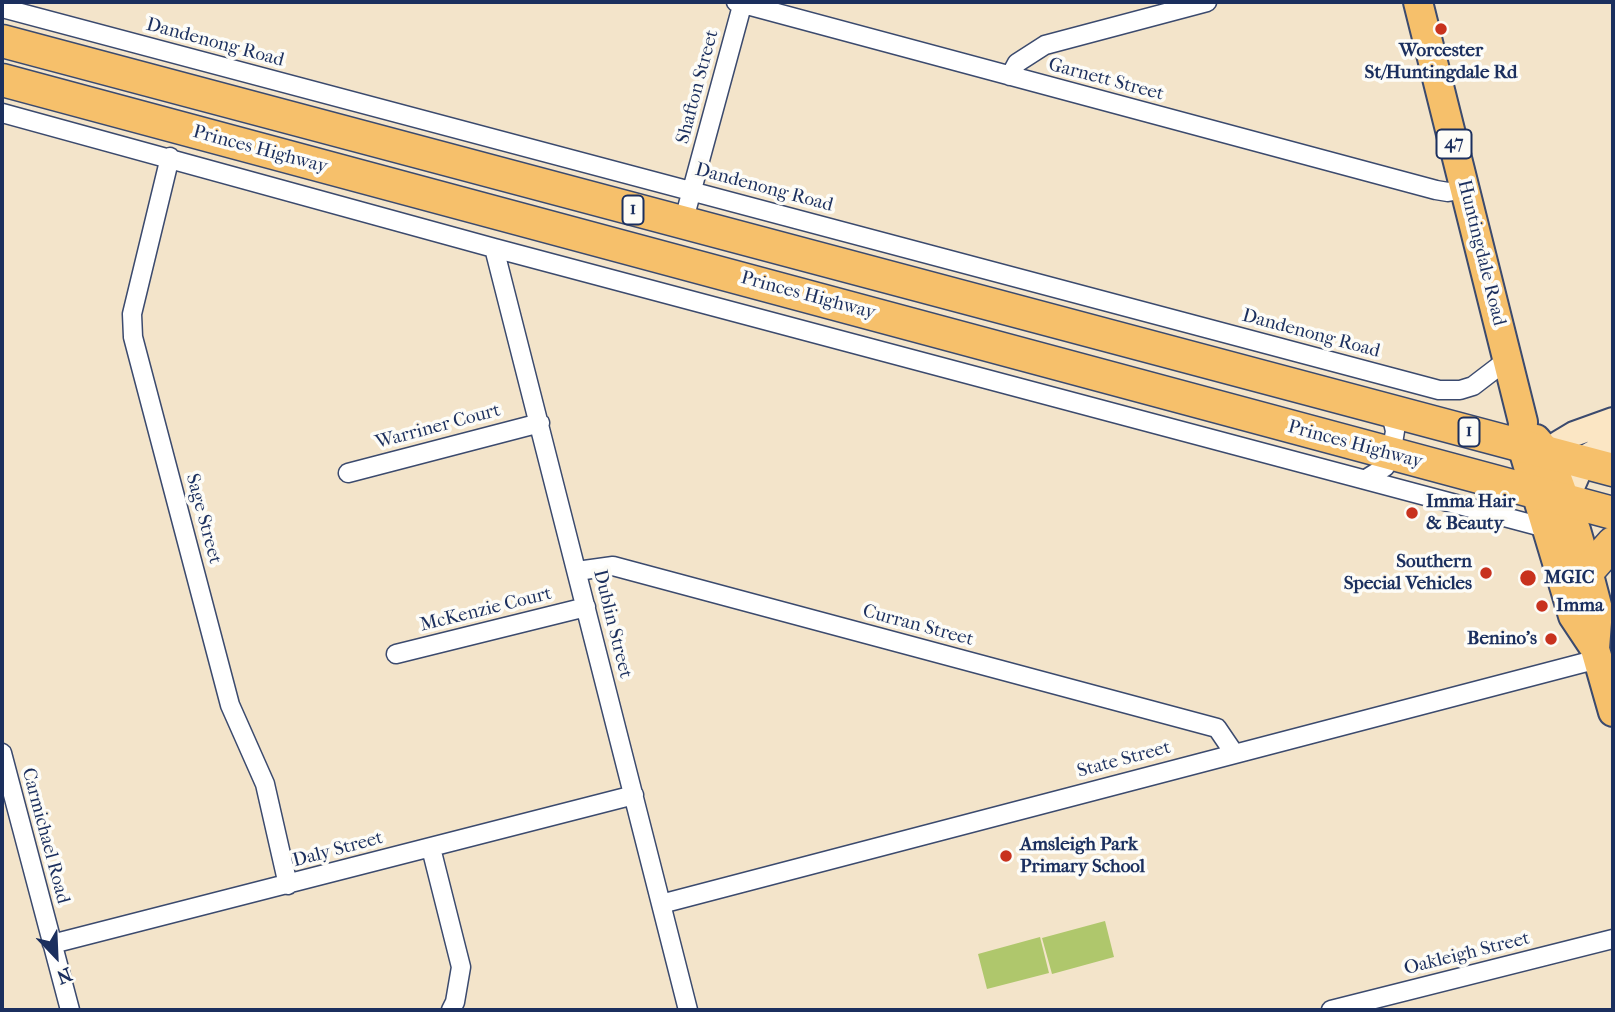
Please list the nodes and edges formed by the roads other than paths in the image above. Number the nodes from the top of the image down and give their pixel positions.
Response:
1 (740, 2) edge
2 (1207, 2) edge
3 (1418, 2) edge
4 (8, 7) edge
5 (2, 40) edge
6 (1010, 75) junction
7 (2, 80) edge
8 (2, 113) edge
9 (170, 157) junction
10 (1465, 189) junction
11 (691, 190) junction
12 (684, 223) junction
13 (494, 248) junction
14 (815, 298) junction
15 (805, 330) junction
16 (1507, 360) junction
17 (1390, 410) junction
18 (1613, 420) edge
19 (540, 423) junction
20 (1531, 441) junction
21 (1613, 441) edge
22 (1391, 455) junction
23 (1583, 462) junction
24 (1613, 470) edge
25 (348, 472) dead end
26 (1366, 479) junction
27 (1535, 492) junction
28 (1566, 501) junction
29 (1613, 513) edge
30 (1546, 528) junction
31 (1613, 543) edge
32 (577, 571) junction
33 (1588, 571) junction
34 (586, 607) junction
35 (396, 654) dead end
36 (1597, 654) junction
37 (1613, 712) edge
38 (2, 753) edge
39 (1234, 753) junction
40 (634, 795) junction
41 (431, 848) junction
42 (288, 885) junction
43 (662, 904) junction
44 (1613, 939) edge
45 (52, 944) junction
46 (70, 1010) edge
47 (451, 1010) edge
48 (688, 1010) edge
49 (1331, 1010) edge

1 - 6 street, Garnett Street
1 - 11 street, Shafton Street
2 - 6 street
3 - 10 main road, Huntingdale Road / 47
4 - 5 street
4 - 11 street, Dandenong Road
5 - 12 highway, Princes Highway / 1
6 - 10 street, Garnett Street
7 - 14 highway, Princes Highway / 1
8 - 9 street
9 - 13 street
9 - 42 street, Sage Street
10 - 16 main road, Huntingdale Road / 47
11 - 12 street, Shafton Street
11 - 16 street, Dandenong Road
12 - 17 highway, Princes Highway / 1
13 - 15 street
13 - 19 street, Dublin Street
14 - 15 street
14 - 22 highway, Princes Highway / 1
15 - 26 street
16 - 20 main road, Huntingdale Road / 47
17 - 20 highway, Princes Highway / 1
17 - 22 street
18 - 20 street
19 - 25 street, Warriner Court
19 - 32 street, Dublin Street
20 - 23 highway, Princes Highway / 1
20 - 27 main road, Huntingdale Road / 47
20 - 28 main road, Huntingdale Road / 47
21 - 23 street
22 - 26 street
22 - 27 highway, Princes Highway / 1
23 - 24 highway, Princes Highway / 1
23 - 28 street
26 - 30 street
27 - 28 highway, Princes Highway / 1
27 - 30 main road, Huntingdale Road / 47
28 - 29 highway, Princes Highway / 1
28 - 33 main road, Huntingdale Road / 47
30 - 36 main road, Huntingdale Road / 47
31 - 33 highway
32 - 34 street, Dublin Street
32 - 39 street, Curran Street
33 - 36 main road, Huntingdale Road / 47
34 - 35 street, McKenzie Court
34 - 40 street, Dublin Street
36 - 37 main road, Huntingdale Road / 47
36 - 39 street, State Street
38 - 45 street, Carmichael Road
39 - 43 street, State Street
40 - 41 street, Daly Street
40 - 43 street, Dublin Street
41 - 42 street, Daly Street
41 - 47 street
42 - 45 street, Daly Street
43 - 48 street, Dublin Street
44 - 49 street, Oakleigh Street
45 - 46 street, Carmichael Road

